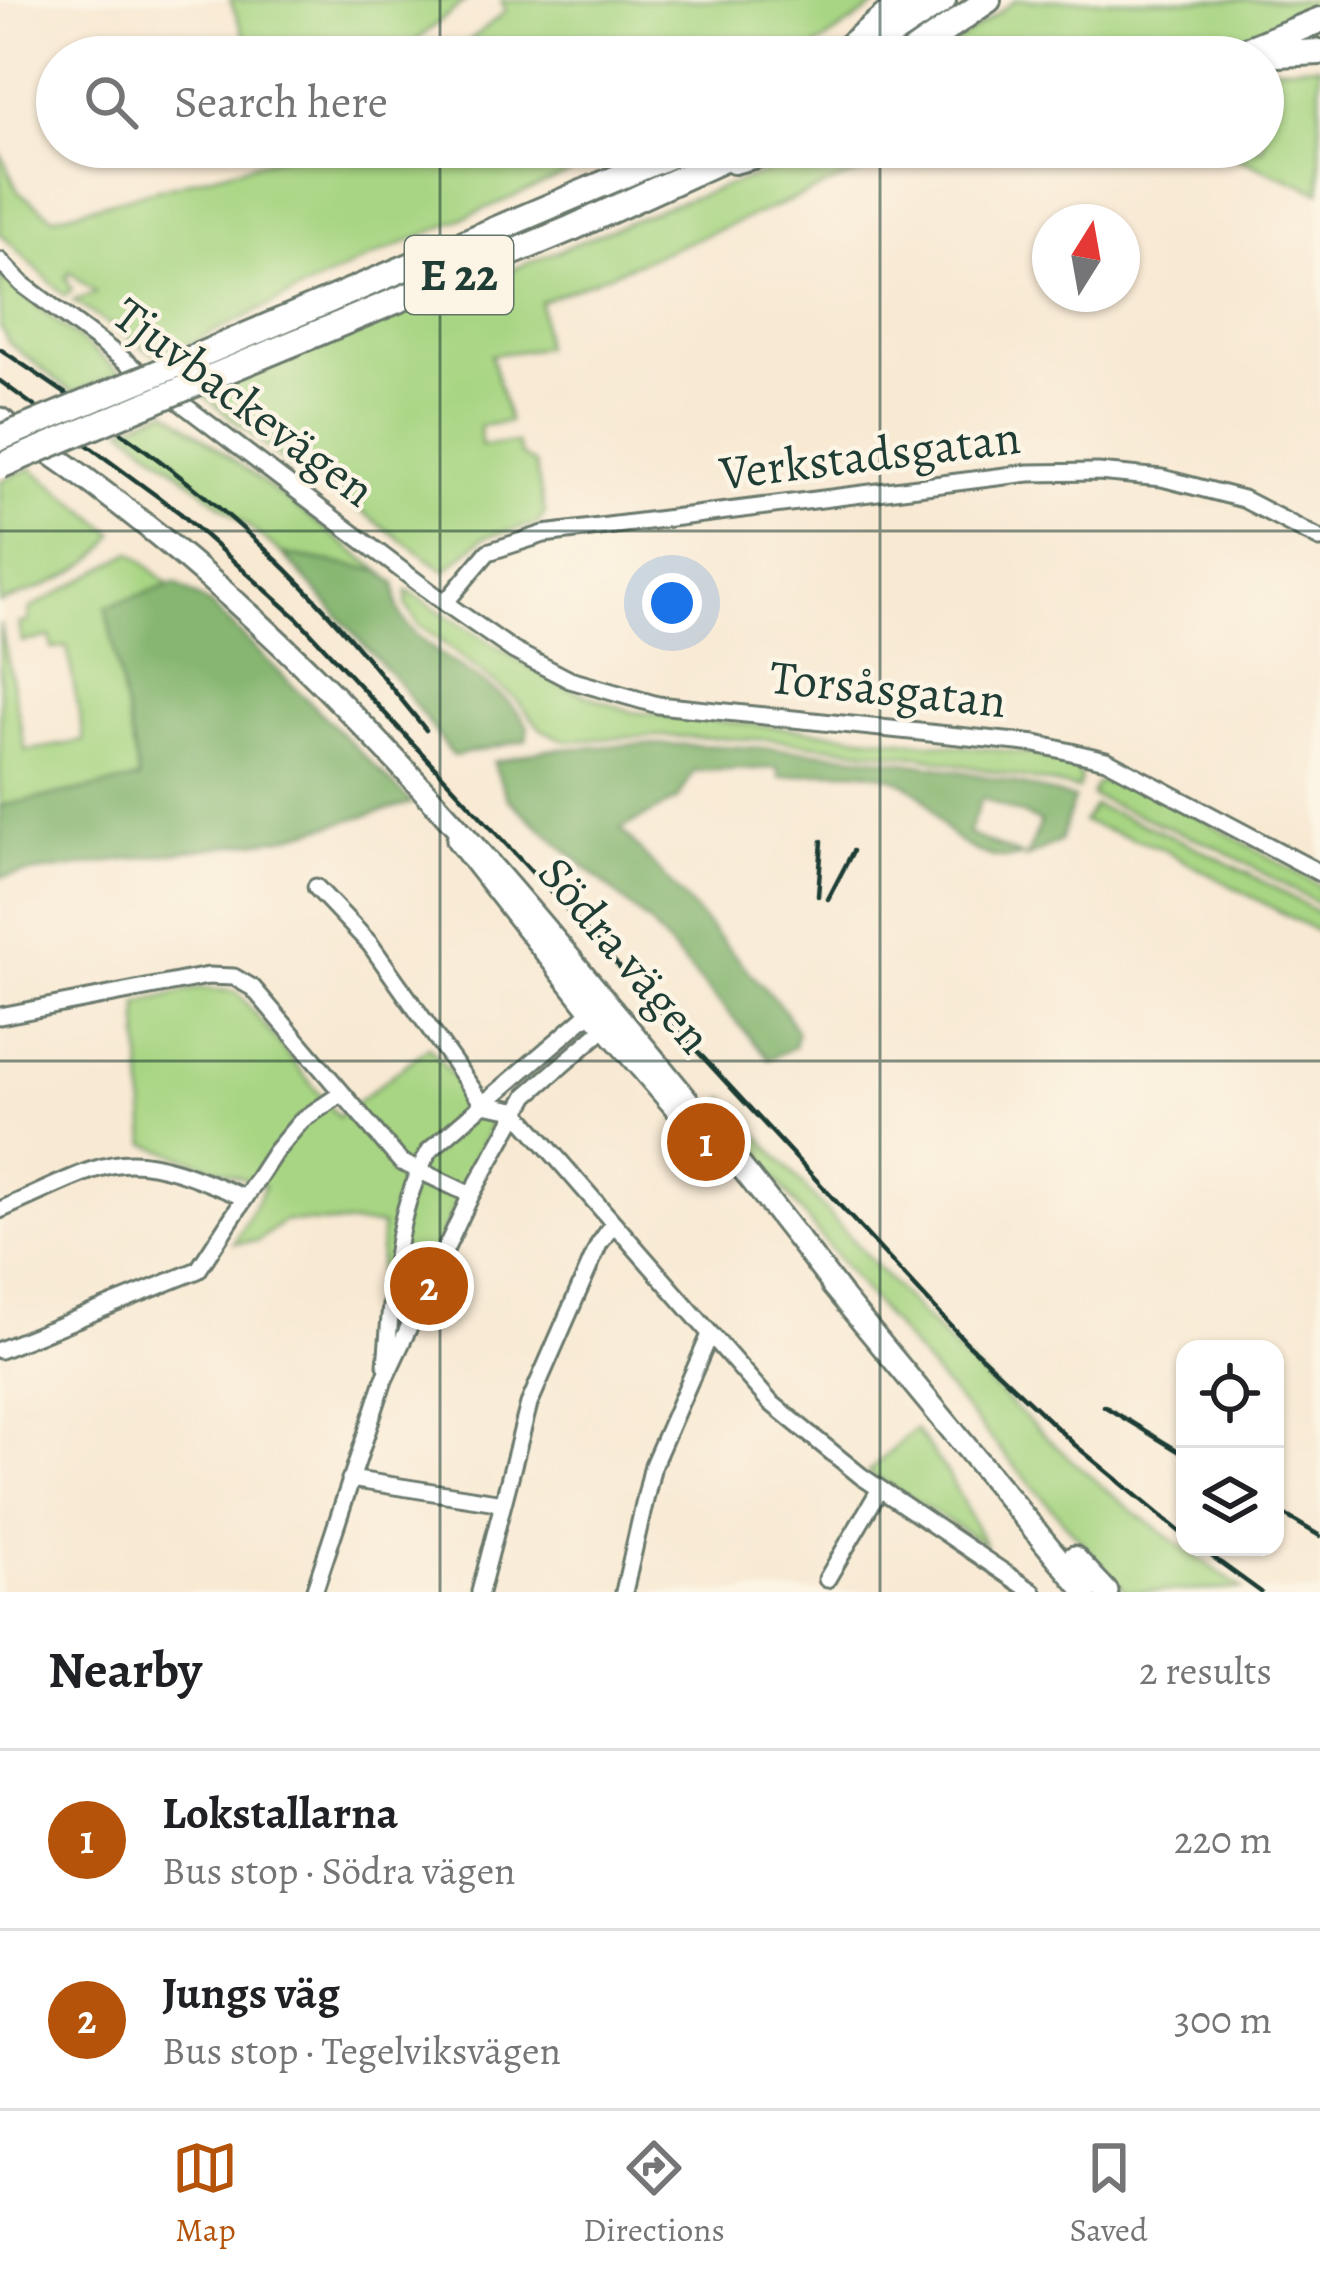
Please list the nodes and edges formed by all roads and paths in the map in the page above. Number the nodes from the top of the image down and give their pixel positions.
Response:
1 (905, 0) edge
2 (943, 0) edge
3 (988, 0) edge
4 (1320, 20) edge
5 (861, 36) edge
6 (889, 36) edge
7 (936, 36) edge
8 (1280, 36) edge
9 (1320, 52) edge
10 (1284, 54) edge
11 (641, 168) edge
12 (709, 168) edge
13 (0, 261) edge
14 (0, 419) edge
15 (0, 438) edge
16 (0, 466) edge
17 (1320, 538) edge
18 (445, 603) junction
19 (1320, 873) edge
20 (316, 887) dead end
21 (605, 1014) junction
22 (0, 1016) edge
23 (340, 1094) junction
24 (483, 1104) junction
25 (515, 1110) junction
26 (418, 1171) junction
27 (471, 1195) junction
28 (245, 1198) junction
29 (0, 1210) edge
30 (614, 1223) junction
31 (709, 1337) junction
32 (0, 1350) edge
33 (384, 1380) junction
34 (955, 1430) junction
35 (350, 1479) junction
36 (880, 1489) junction
37 (503, 1503) junction
38 (827, 1579) dead end
39 (314, 1592) edge
40 (480, 1592) edge
41 (624, 1592) edge
42 (1033, 1592) edge
43 (1086, 1592) edge
44 (1107, 1592) edge

1 - 5 highway
2 - 6 highway
3 - 7 highway
4 - 8 highway
9 - 10 highway
11 - 15 highway, E 22, bridge
12 - 16 highway, E 22, bridge
13 - 18 street, Tjuvbackevägen
14 - 21 main road, Södra vägen
17 - 18 street, Verkstadsgatan
18 - 19 street, Torsåsgatan
20 - 24 street
21 - 24 street
21 - 25 street
21 - 34 main road, Södra vägen
22 - 23 street
23 - 26 street
23 - 28 street
24 - 25 street
24 - 26 street
25 - 27 street
25 - 30 street
26 - 27 street
26 - 33 street
27 - 33 street
28 - 29 street
28 - 32 street
30 - 31 street
30 - 37 street
31 - 36 street
31 - 41 street
33 - 35 street
34 - 43 main road, Södra vägen
34 - 44 main road, Södra vägen
35 - 37 street
35 - 39 street
36 - 38 street
36 - 42 street
37 - 40 street

